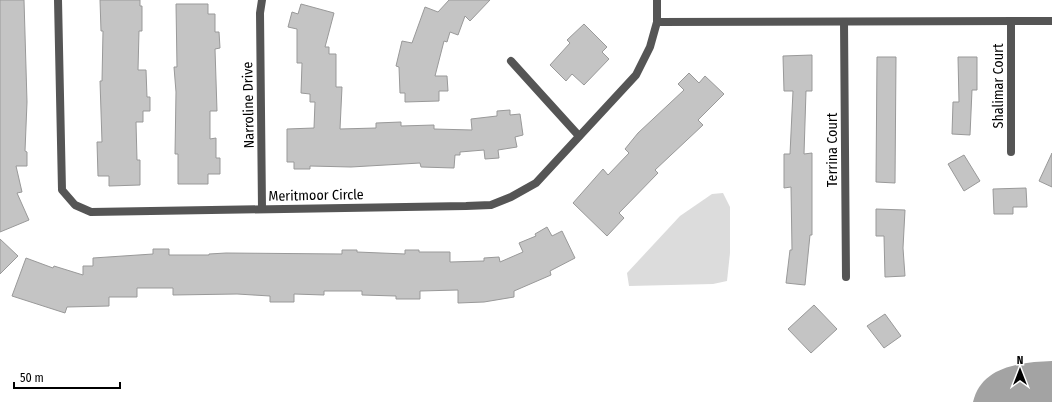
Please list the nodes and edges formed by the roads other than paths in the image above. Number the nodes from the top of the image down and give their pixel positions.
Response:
1 (58, 0) edge
2 (262, 0) edge
3 (657, 0) edge
4 (1011, 21) junction
5 (1052, 21) edge
6 (657, 22) junction
7 (844, 22) junction
8 (511, 61) dead end
9 (578, 136) junction
10 (1011, 152) dead end
11 (262, 209) junction
12 (846, 277) dead end

1 - 11 street, Meritmoor Circle
2 - 11 street, Narroline Drive
3 - 6 street, Meritmoor Circle
4 - 5 street
4 - 7 street
4 - 10 street, Shalimar Court
6 - 7 street
6 - 9 street, Meritmoor Circle
7 - 12 street, Terrina Court
8 - 9 street
9 - 11 street, Meritmoor Circle

